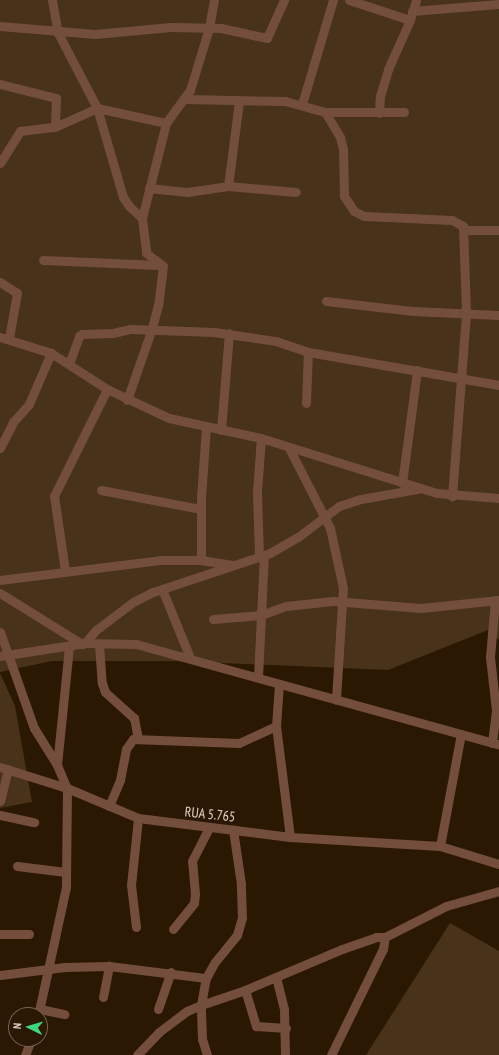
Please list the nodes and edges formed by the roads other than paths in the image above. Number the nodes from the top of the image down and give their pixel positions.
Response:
1 (52, 0) edge
2 (214, 0) edge
3 (284, 0) edge
4 (333, 0) edge
5 (349, 0) edge
6 (416, 0) edge
7 (499, 4) edge
8 (411, 16) junction
9 (0, 26) edge
10 (210, 28) junction
11 (58, 33) junction
12 (0, 84) edge
13 (186, 99) junction
14 (239, 101) junction
15 (302, 104) junction
16 (96, 108) junction
17 (325, 112) junction
18 (404, 112) dead end
19 (379, 113) junction
20 (166, 123) junction
21 (55, 127) junction
22 (0, 163) edge
23 (228, 186) junction
24 (149, 188) junction
25 (296, 192) dead end
26 (142, 218) junction
27 (464, 230) junction
28 (499, 230) edge
29 (43, 260) dead end
30 (163, 266) junction
31 (0, 282) edge
32 (326, 301) dead end
33 (466, 314) junction
34 (499, 315) edge
35 (151, 331) junction
36 (229, 333) junction
37 (5, 338) edge
38 (308, 352) junction
39 (51, 354) junction
40 (68, 364) junction
41 (417, 370) junction
42 (463, 378) junction
43 (499, 385) edge
44 (107, 390) junction
45 (127, 400) junction
46 (306, 403) dead end
47 (206, 427) junction
48 (221, 430) junction
49 (261, 438) junction
50 (0, 448) edge
51 (289, 448) junction
52 (402, 483) junction
53 (419, 489) junction
54 (101, 490) dead end
55 (452, 496) junction
56 (499, 498) edge
57 (201, 509) junction
58 (324, 515) junction
59 (262, 556) junction
60 (201, 560) junction
61 (232, 566) junction
62 (65, 571) junction
63 (0, 580) edge
64 (162, 589) junction
65 (0, 593) edge
66 (497, 600) edge
67 (343, 602) junction
68 (261, 615) junction
69 (213, 619) dead end
70 (0, 632) edge
71 (83, 644) junction
72 (99, 644) junction
73 (69, 646) junction
74 (4, 655) edge
75 (190, 658) junction
76 (258, 677) junction
77 (279, 684) junction
78 (336, 700) junction
79 (276, 726) junction
80 (461, 734) junction
81 (138, 739) junction
82 (496, 744) edge
83 (57, 765) junction
84 (4, 768) edge
85 (67, 788) junction
86 (0, 800) edge
87 (109, 806) junction
88 (0, 815) edge
89 (138, 818) junction
90 (34, 822) dead end
91 (209, 828) junction
92 (233, 830) junction
93 (290, 837) junction
94 (440, 846) junction
95 (499, 864) edge
96 (18, 866) dead end
97 (66, 872) junction
98 (499, 891) edge
99 (136, 927) dead end
100 (173, 929) dead end
101 (0, 934) edge
102 (29, 934) dead end
103 (385, 937) junction
104 (109, 966) junction
105 (48, 970) junction
106 (171, 972) junction
107 (0, 975) edge
108 (276, 977) junction
109 (206, 978) junction
110 (245, 990) junction
111 (103, 997) dead end
112 (201, 1005) junction
113 (40, 1007) edge
114 (158, 1009) dead end
115 (48, 1013) edge
116 (64, 1014) dead end
117 (286, 1028) junction
118 (137, 1055) edge
119 (206, 1055) edge
120 (285, 1055) edge
121 (331, 1055) edge

1 - 11 street
2 - 10 street
3 - 10 street
4 - 15 street
5 - 8 street
6 - 8 street
7 - 8 street
8 - 19 street
9 - 11 street
10 - 11 street
10 - 13 street
11 - 16 street
12 - 21 street
13 - 14 street
13 - 20 street
14 - 15 street
14 - 23 street
15 - 17 street
16 - 20 street
16 - 21 street
16 - 26 street
17 - 19 street
17 - 27 street
18 - 19 street
20 - 24 street
21 - 22 street
23 - 24 street
23 - 25 street
24 - 26 street
26 - 30 street
27 - 28 street
27 - 33 street
29 - 30 street
30 - 35 street
31 - 37 street
32 - 33 street
33 - 34 street
33 - 42 street
35 - 36 street
35 - 40 street
35 - 45 street
36 - 38 street
36 - 48 street
37 - 39 street
38 - 41 street
38 - 46 street
39 - 40 street
39 - 50 street
40 - 44 street
41 - 42 street
41 - 52 street
42 - 43 street
42 - 55 street
44 - 45 street
44 - 62 street
45 - 47 street
47 - 48 street
47 - 57 street
48 - 49 street
49 - 51 street
49 - 59 street
51 - 52 street
51 - 58 street
52 - 53 street
53 - 55 street
53 - 58 street
54 - 57 street
55 - 56 street
57 - 60 street
58 - 59 street
58 - 67 street
59 - 61 street
59 - 68 street
60 - 61 street
60 - 62 street
61 - 64 street
62 - 63 street
64 - 71 street
64 - 75 street
65 - 71 street
66 - 67 street
66 - 82 street
67 - 68 street
67 - 78 street
68 - 69 street
68 - 76 street
70 - 74 street
71 - 72 street
71 - 73 street
72 - 75 street
72 - 81 street
73 - 74 street
73 - 83 street
74 - 83 street
75 - 76 street
76 - 77 street
77 - 78 street
77 - 79 street
78 - 80 street
79 - 81 street
79 - 93 street
80 - 82 street
80 - 94 street
81 - 87 street
83 - 85 street
84 - 85 street, RUA 5.765
84 - 86 street
85 - 87 street, RUA 5.765
85 - 97 street
87 - 89 street, RUA 5.765
88 - 90 street
89 - 91 street, RUA 5.765
89 - 99 street
91 - 92 street, RUA 5.765
91 - 100 street
92 - 93 street, RUA 5.765
92 - 109 street
93 - 94 street, RUA 5.765
94 - 95 street, RUA 5.765
96 - 97 street
97 - 105 street
98 - 103 street
101 - 102 street
103 - 108 street
103 - 121 street
104 - 105 street
104 - 106 street
104 - 111 street
105 - 107 street
105 - 113 street
106 - 109 street
106 - 114 street
108 - 110 street
108 - 117 street
109 - 112 street
110 - 112 street
110 - 117 street
112 - 118 street
112 - 119 street
115 - 116 street
117 - 120 street

